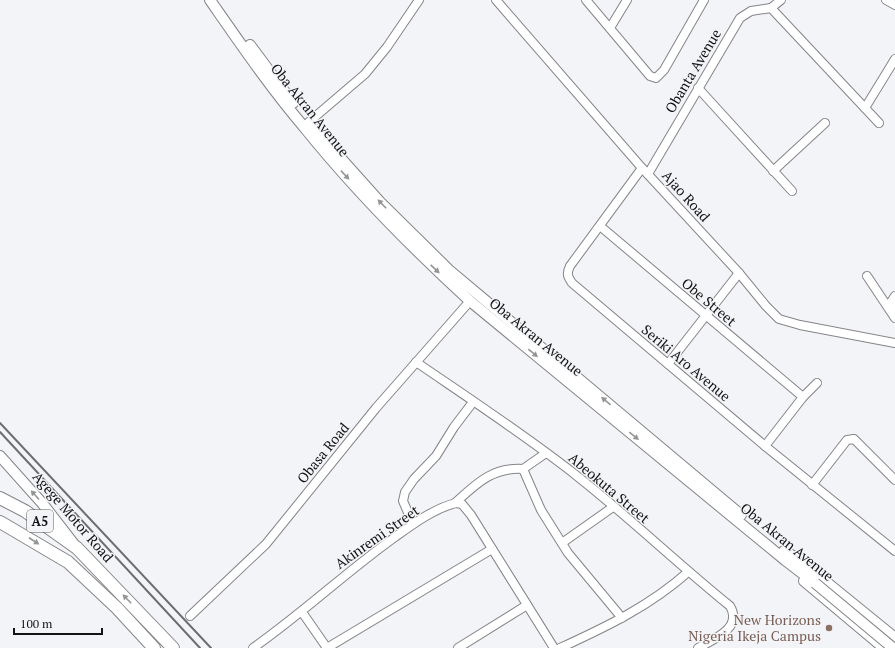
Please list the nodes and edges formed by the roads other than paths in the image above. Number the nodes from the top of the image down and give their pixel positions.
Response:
1 (210, 0) edge
2 (217, 0) edge
3 (419, 0) edge
4 (497, 0) edge
5 (586, 0) edge
6 (627, 0) edge
7 (704, 0) edge
8 (886, 0) edge
9 (779, 1) edge
10 (895, 5) edge
11 (771, 8) junction
12 (610, 28) junction
13 (895, 60) edge
14 (698, 88) junction
15 (865, 108) junction
16 (825, 123) dead end
17 (880, 123) dead end
18 (306, 125) junction
19 (645, 171) junction
20 (773, 171) junction
21 (792, 191) dead end
22 (600, 226) junction
23 (739, 273) junction
24 (867, 276) dead end
25 (895, 296) edge
26 (470, 301) junction
27 (895, 308) edge
28 (705, 316) junction
29 (895, 318) edge
30 (895, 343) edge
31 (416, 362) junction
32 (668, 364) junction
33 (817, 383) dead end
34 (803, 397) junction
35 (474, 402) junction
36 (765, 446) junction
37 (546, 453) junction
38 (0, 456) edge
39 (523, 469) junction
40 (895, 480) edge
41 (812, 484) junction
42 (0, 498) edge
43 (455, 503) junction
44 (613, 507) junction
45 (0, 522) edge
46 (413, 524) junction
47 (562, 543) junction
48 (76, 548) junction
49 (492, 550) junction
50 (895, 550) edge
51 (785, 556) junction
52 (688, 572) junction
53 (816, 581) junction
54 (527, 606) junction
55 (302, 612) junction
56 (190, 616) dead end
57 (622, 618) junction
58 (885, 630) junction
59 (895, 638) edge
60 (875, 641) junction
61 (895, 643) edge
62 (154, 648) edge
63 (173, 648) edge
64 (253, 648) edge
65 (327, 648) edge
66 (458, 648) edge
67 (554, 648) edge
68 (560, 648) edge
69 (698, 648) edge
70 (884, 648) edge
71 (893, 648) edge

1 - 18 main road, Oba Akran Avenue
2 - 18 main road, Oba Akran Avenue
3 - 18 street
4 - 19 street, Ajao Road
5 - 12 street
6 - 12 street
7 - 12 street
8 - 10 street
9 - 11 street, Obanta Avenue
11 - 14 street, Obanta Avenue
11 - 15 street
13 - 15 street
14 - 19 street, Obanta Avenue
14 - 20 street
15 - 17 street
16 - 20 street
18 -> 26 main road, Oba Akran Avenue
51 -> 18 main road, Oba Akran Avenue
19 - 22 street, Seriki Aro Avenue
19 - 23 street, Ajao Road
20 - 21 street
22 - 28 street, Obe Street
22 - 32 street, Seriki Aro Avenue
23 - 28 street
23 - 30 street, Ajao Road
24 - 29 street
25 - 27 street
26 - 31 street, Obasa Road
26 -> 51 main road, Oba Akran Avenue
28 - 32 street
28 - 34 street, Obe Street
31 - 35 street, Abeokuta Street
31 - 56 street, Obasa Road
32 - 36 street, Seriki Aro Avenue
33 - 34 street
34 - 36 street
35 - 37 street, Abeokuta Street
35 - 46 street
36 - 41 street, Seriki Aro Avenue
37 - 39 street
37 - 44 street, Abeokuta Street
48 -> 38 main road, Agege Motor Road
39 - 43 street, Akinremi Street
39 - 47 street
40 - 41 street
41 - 50 street, Seriki Aro Avenue
42 - 48 highway, A5
43 - 46 street, Akinremi Street
43 - 49 street
44 - 47 street
44 - 52 street, Abeokuta Street
45 -> 62 highway, A5
46 - 55 street, Akinremi Street
47 - 57 street
63 -> 48 highway, Agege Motor Road / A5
49 - 54 street
49 - 65 street
51 - 53 main road, Oba Akran Avenue
51 - 58 main road
51 - 60 main road
52 - 57 street
52 - 69 street, Abeokuta Street
53 - 61 main road, Oba Akran Avenue
53 - 71 main road, Oba Akran Avenue, bridge
54 - 66 street
54 - 67 street
55 - 64 street, Akinremi Street
55 - 65 street
57 - 68 street
58 - 59 main road
58 - 60 main road
60 - 70 main road

